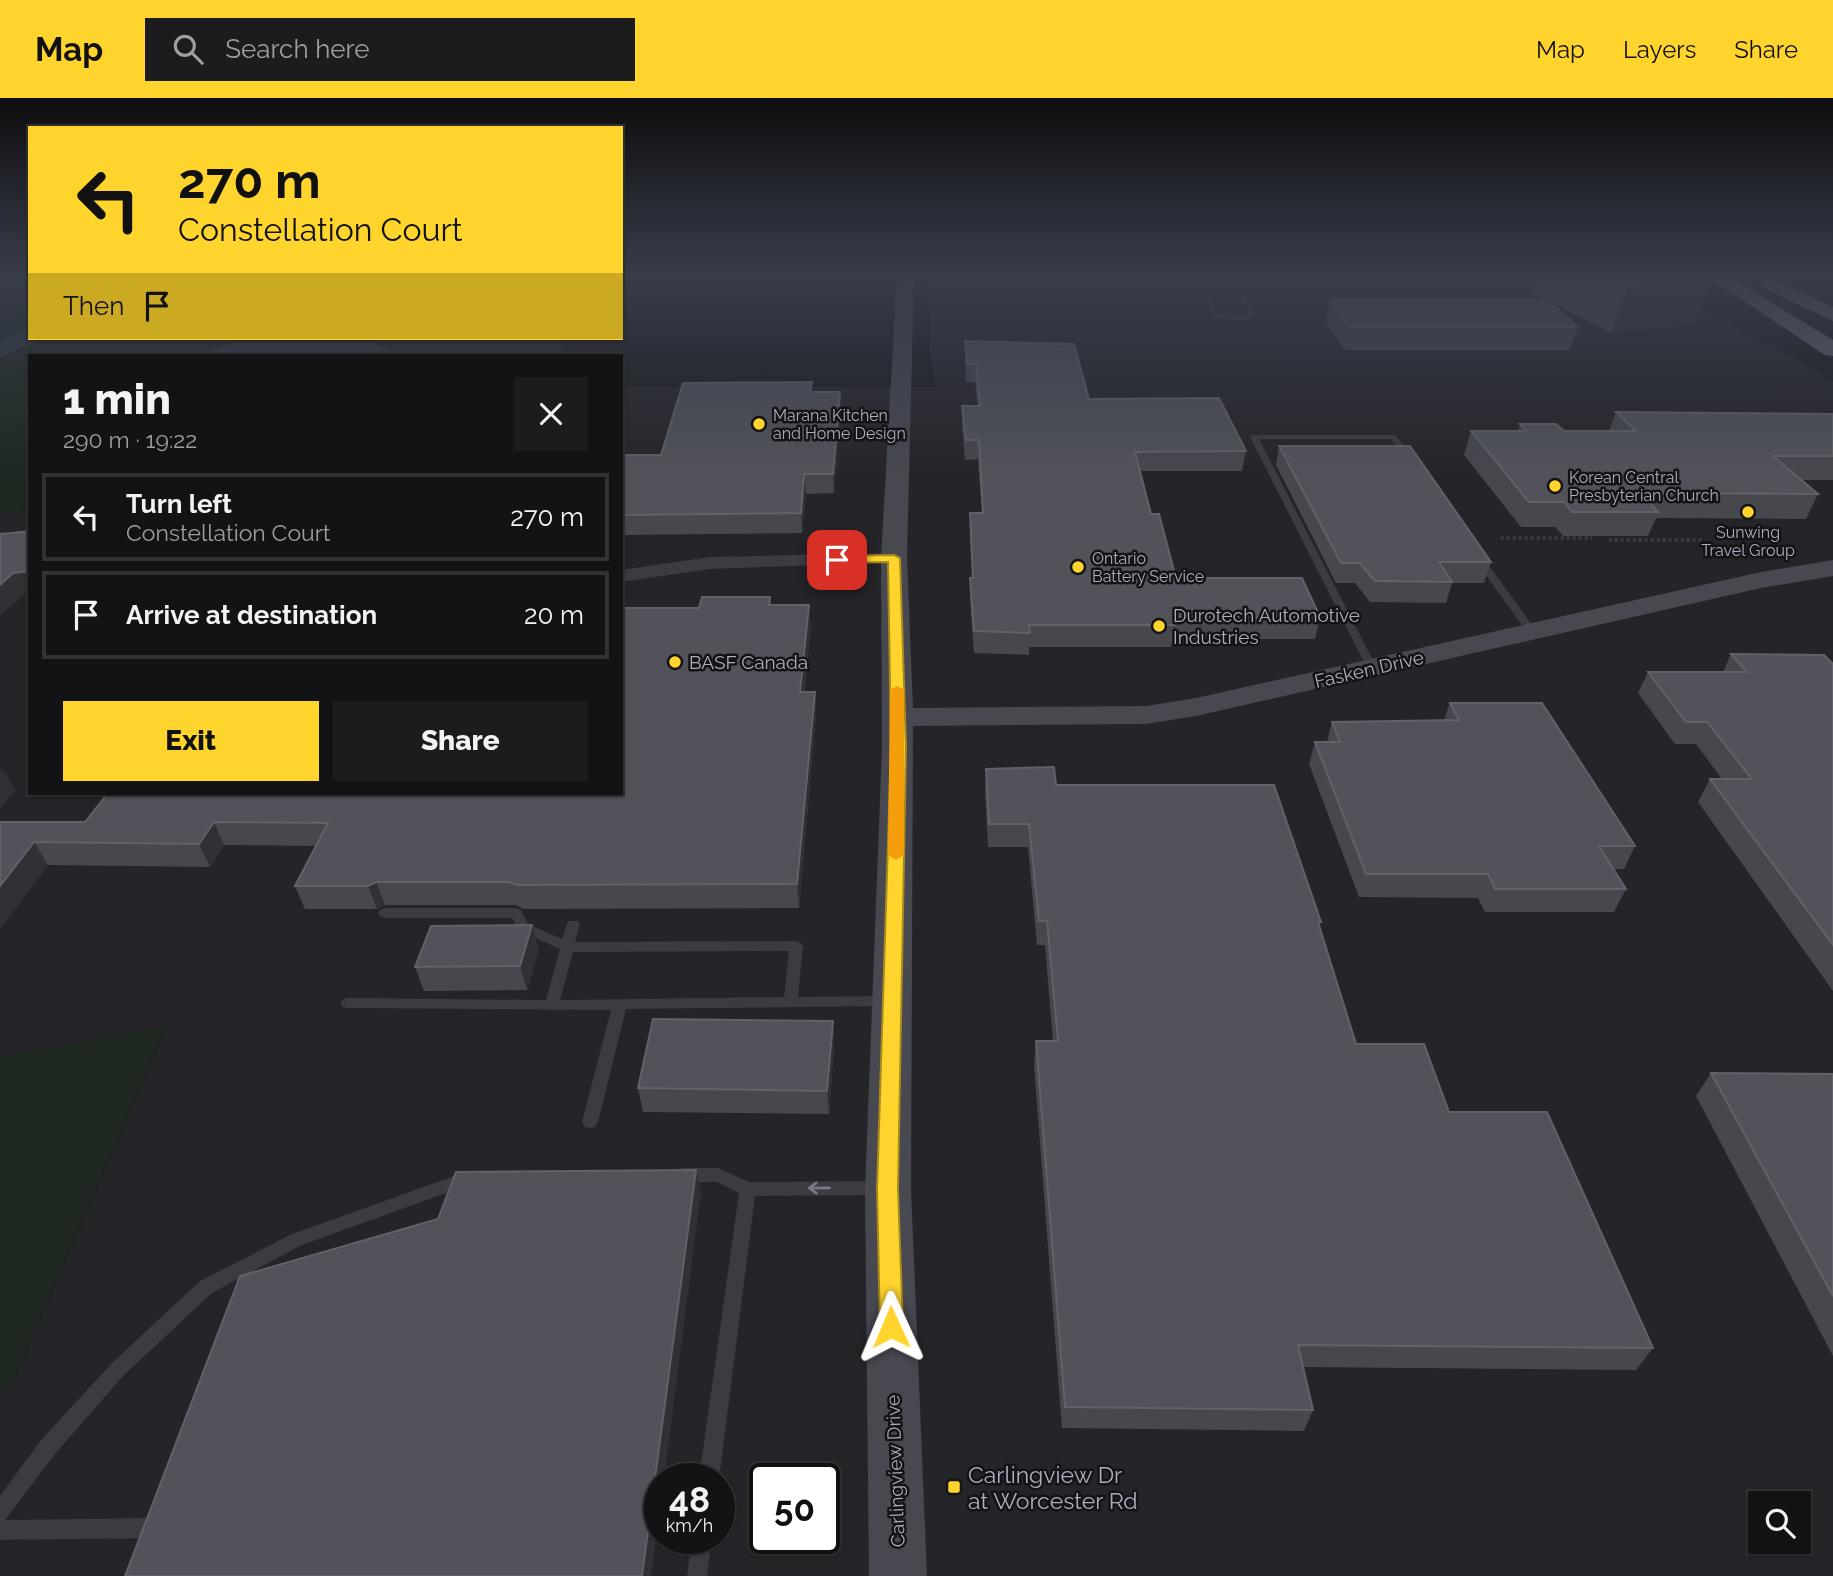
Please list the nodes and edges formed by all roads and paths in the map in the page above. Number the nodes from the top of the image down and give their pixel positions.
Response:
1 (902, 343) edge
2 (1413, 466) edge
3 (1501, 538) dead end
4 (1592, 538) edge
5 (1609, 540) dead end
6 (1702, 540) dead end
7 (1468, 542) edge
8 (894, 558) junction
9 (1833, 568) edge
10 (623, 576) edge
11 (1532, 632) junction
12 (1372, 668) junction
13 (898, 717) junction
14 (385, 913) dead end
15 (573, 924) dead end
16 (566, 947) junction
17 (892, 1001) junction
18 (790, 1002) junction
19 (348, 1003) dead end
20 (552, 1004) junction
21 (620, 1004) junction
22 (590, 1122) dead end
23 (477, 1175) edge
24 (664, 1175) edge
25 (748, 1189) junction
26 (888, 1189) junction
27 (711, 1463) edge
28 (0, 1512) edge
29 (155, 1528) edge
30 (0, 1530) edge
31 (699, 1554) edge
32 (696, 1576) edge
33 (898, 1576) edge

1 - 8 main road, Carlingview Drive
2 - 12 lane
3 - 4 path
5 - 6 path
7 - 11 lane
8 - 10 street
8 - 13 main road, Carlingview Drive
9 - 11 main road, Fasken Drive
11 - 12 main road, Fasken Drive
12 - 13 main road, Fasken Drive
13 - 17 main road, Carlingview Drive
14 - 16 lane
15 - 16 lane
16 - 18 lane
16 - 20 lane
17 - 18 lane
17 - 26 main road, Carlingview Drive
18 - 21 lane
19 - 20 lane
20 - 21 lane
21 - 22 lane
23 - 28 lane
24 - 25 lane
26 -> 25 lane
25 - 27 lane
26 - 33 main road, Carlingview Drive
29 - 30 lane
31 - 32 lane

